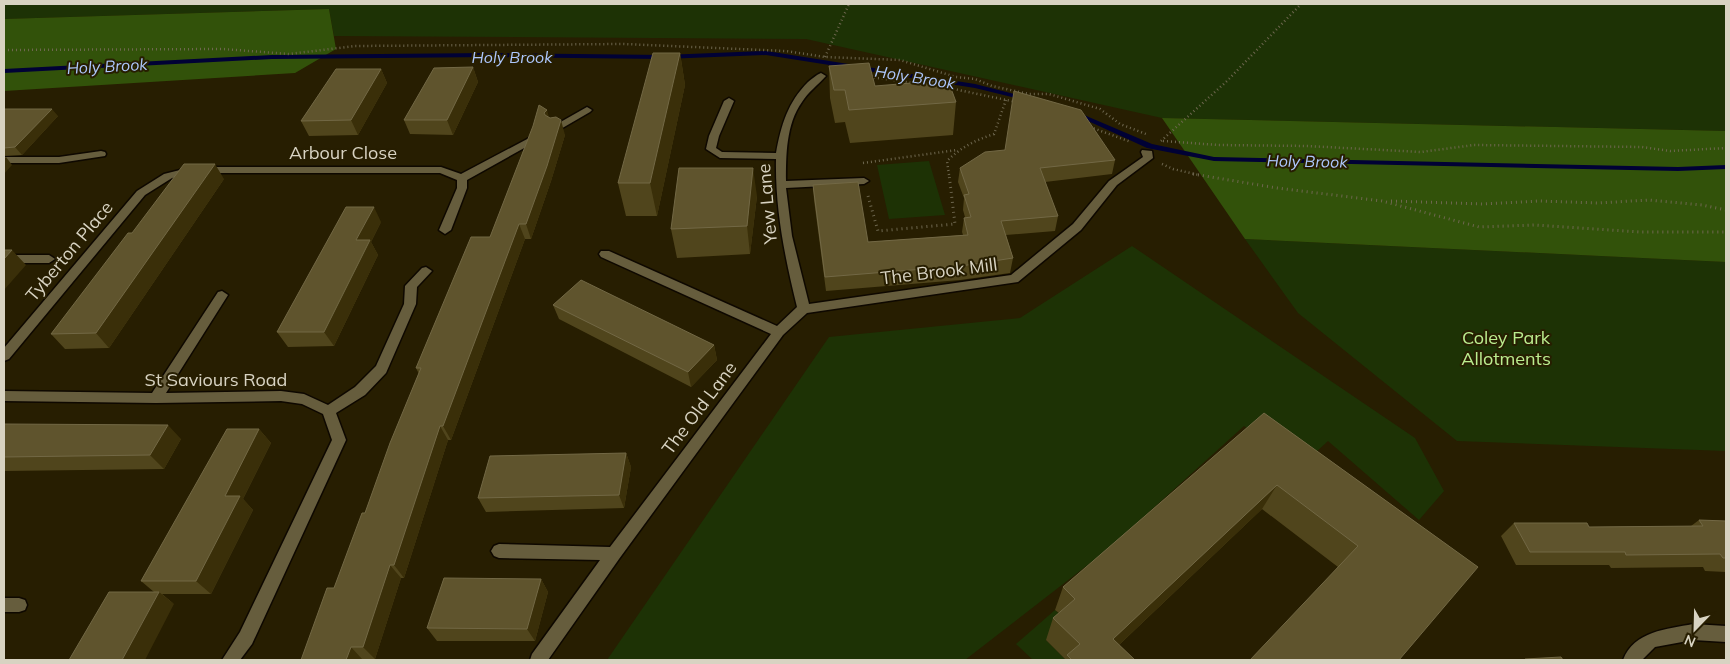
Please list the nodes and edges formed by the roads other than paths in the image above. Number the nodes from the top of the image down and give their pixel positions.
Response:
1 (822, 76) dead end
2 (730, 102) dead end
3 (588, 110) dead end
4 (555, 128) edge
5 (532, 140) edge
6 (101, 154) dead end
7 (1147, 154) road end
8 (780, 156) junction
9 (4, 160) edge
10 (168, 176) joint
11 (462, 178) junction
12 (864, 182) road end
13 (782, 185) junction
14 (445, 230) dead end
15 (605, 254) dead end
16 (4, 259) edge
17 (49, 259) dead end
18 (426, 271) dead end
19 (222, 296) dead end
20 (804, 309) junction
21 (779, 332) junction
22 (4, 356) edge
23 (4, 396) edge
24 (156, 398) junction
25 (329, 410) junction
26 (499, 551) dead end
27 (614, 554) junction
28 (1726, 634) edge
29 (230, 660) edge
30 (538, 660) edge
31 (1631, 660) edge

1 - 8 street, Yew Lane
2 - 8 street
3 - 4 street
5 - 11 street
6 - 9 street
7 - 20 street, The Brook Mill
8 - 13 street, Yew Lane
10 - 11 street, Arbour Close
10 - 22 street, Tyberton Place
11 - 14 street
12 - 13 street
13 - 20 street, Yew Lane
15 - 21 street
16 - 17 street
18 - 25 street
19 - 24 street
20 - 21 street
21 - 27 street, The Old Lane
23 - 24 street, St Saviours Road
24 - 25 street, St Saviours Road
25 - 29 street
26 - 27 street
27 - 30 street, The Old Lane
28 - 31 street

